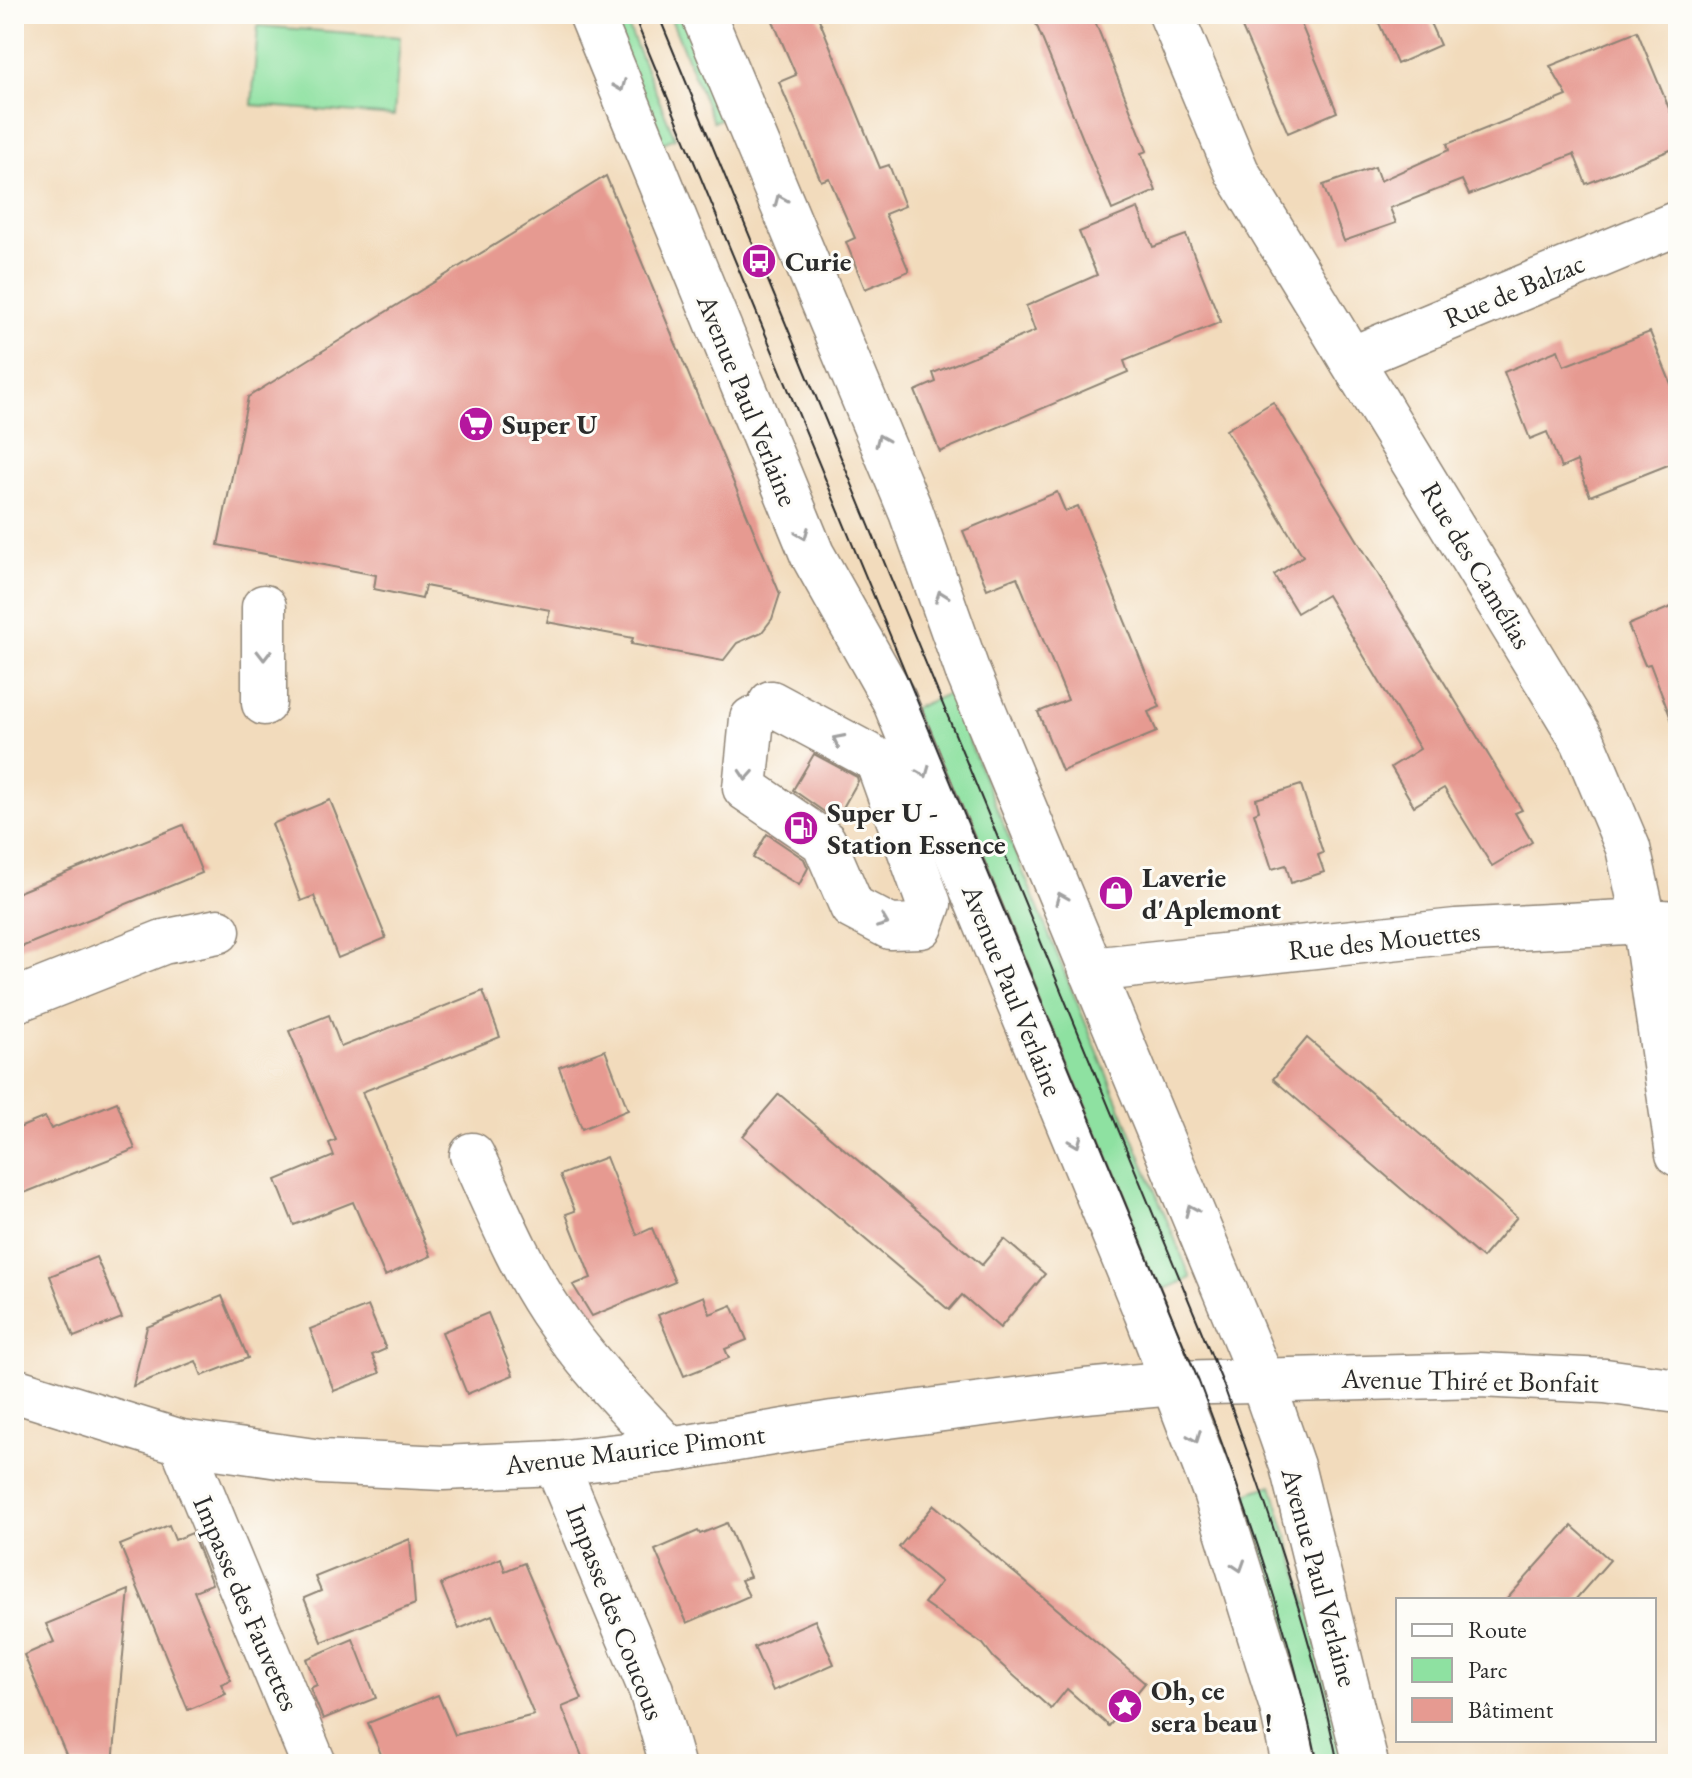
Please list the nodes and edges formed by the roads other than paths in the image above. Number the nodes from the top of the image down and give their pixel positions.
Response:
1 (591, 14) edge
2 (703, 14) edge
3 (1171, 14) edge
4 (1678, 223) edge
5 (1351, 359) junction
6 (264, 607) dead end
7 (264, 703) dead end
8 (762, 711) joint
9 (1661, 922) edge
10 (218, 931) dead end
11 (1091, 970) junction
12 (14, 1001) edge
13 (1678, 1154) edge
14 (472, 1155) dead end
15 (1262, 1380) junction
16 (1174, 1383) junction
17 (14, 1390) edge
18 (1678, 1391) edge
19 (181, 1442) junction
20 (670, 1450) junction
21 (556, 1463) junction
22 (314, 1764) edge
23 (672, 1764) edge
24 (1294, 1764) edge
25 (1366, 1764) edge

1 -> 16 street, Avenue Paul Verlaine
11 -> 2 street, Avenue Paul Verlaine
3 - 5 street, Rue des Camélias
4 - 5 street, Rue de Balzac
5 - 9 street, Rue des Camélias
6 -> 7 street
8 -> 8 street
9 - 11 street, Rue des Mouettes
9 - 13 street, Rue des Camélias
10 - 12 street
15 -> 11 street, Avenue Paul Verlaine
14 - 20 street
15 - 16 street, Avenue Maurice Pimont
15 - 18 street, Avenue Thiré et Bonfait
15 - 25 street, Avenue Paul Verlaine
16 - 20 street, Avenue Maurice Pimont
16 -> 24 street, Avenue Paul Verlaine
17 - 19 street, Avenue Maurice Pimont
19 - 21 street, Avenue Maurice Pimont
19 - 22 street, Impasse des Fauvettes
20 - 21 street, Avenue Maurice Pimont
21 - 23 street, Impasse des Coucous

